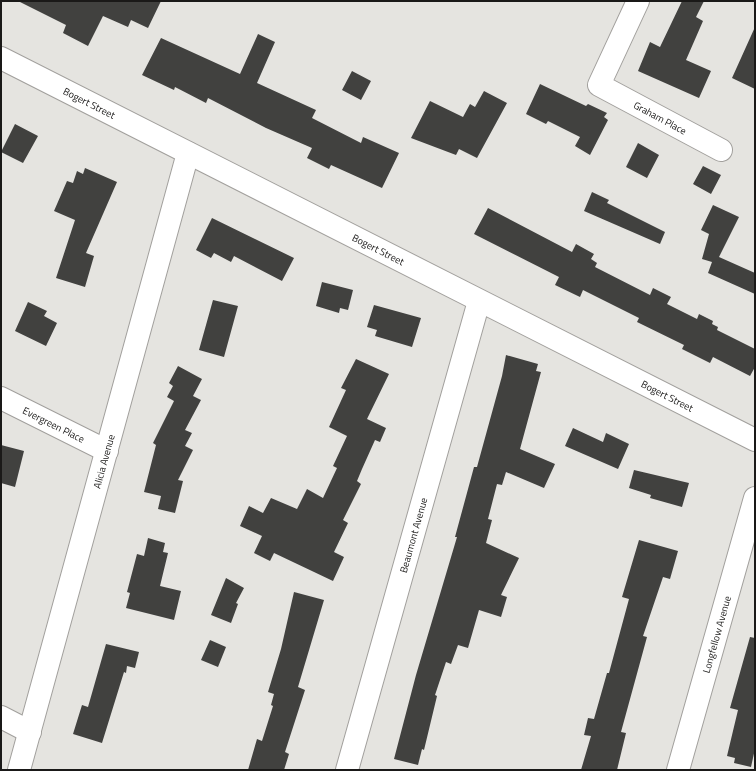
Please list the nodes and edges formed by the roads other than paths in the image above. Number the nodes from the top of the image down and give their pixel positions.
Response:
1 (638, 1) edge
2 (1, 58) edge
3 (722, 150) dead end
4 (188, 153) junction
5 (479, 301) junction
6 (1, 398) edge
7 (755, 440) edge
8 (107, 451) junction
9 (755, 498) edge
10 (1, 717) edge
11 (30, 732) junction
12 (19, 770) edge
13 (347, 770) edge
14 (678, 770) edge

1 - 3 street, Graham Place
2 - 4 street, Bogert Street
4 - 5 street, Bogert Street
4 - 8 street, Alicia Avenue
5 - 7 street, Bogert Street
5 - 13 street, Beaumont Avenue
6 - 8 street, Evergreen Place
8 - 11 street, Alicia Avenue
9 - 14 street, Longfellow Avenue
10 - 11 street
11 - 12 street, Alicia Avenue

